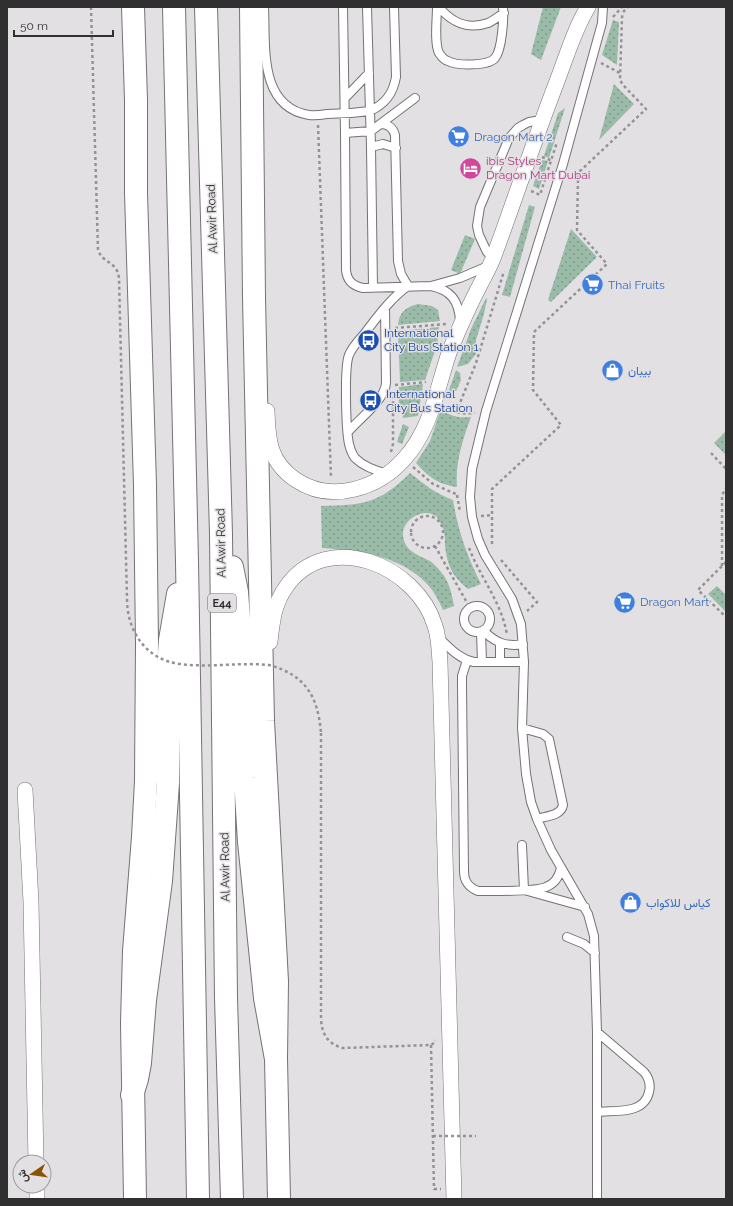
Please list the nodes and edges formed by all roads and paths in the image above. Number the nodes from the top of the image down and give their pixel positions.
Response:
1 (91, 7) edge
2 (120, 7) edge
3 (133, 7) edge
4 (174, 7) edge
5 (206, 7) edge
6 (251, 7) edge
7 (264, 7) edge
8 (342, 7) edge
9 (367, 7) edge
10 (394, 7) edge
11 (438, 7) edge
12 (588, 7) edge
13 (603, 7) edge
14 (628, 7) edge
15 (504, 10) edge
16 (369, 73) junction
17 (345, 98) junction
18 (415, 98) dead end
19 (370, 111) junction
20 (344, 114) junction
21 (317, 115) junction
22 (542, 120) junction
23 (381, 124) junction
24 (371, 131) junction
25 (345, 133) junction
26 (371, 146) junction
27 (396, 148) junction
28 (136, 193) junction
29 (497, 263) junction
30 (408, 286) junction
31 (430, 286) junction
32 (373, 287) junction
33 (254, 297) junction
34 (385, 308) junction
35 (459, 327) junction
36 (385, 329) junction
37 (393, 378) dead end
38 (440, 380) junction
39 (389, 386) junction
40 (436, 397) junction
41 (486, 411) junction
42 (456, 413) junction
43 (348, 432) junction
44 (393, 444) junction
45 (711, 453) dead end
46 (405, 458) junction
47 (726, 469) edge
48 (383, 473) junction
49 (726, 488) edge
50 (332, 492) junction
51 (457, 495) junction
52 (470, 497) junction
53 (461, 518) dead end
54 (221, 534) junction
55 (467, 542) dead end
56 (435, 546) junction
57 (492, 549) dead end
58 (497, 555) dead end
59 (187, 562) junction
60 (726, 562) edge
61 (722, 566) junction
62 (470, 608) junction
63 (726, 617) edge
64 (519, 618) junction
65 (505, 626) junction
66 (483, 632) junction
67 (438, 637) junction
68 (500, 643) junction
69 (523, 644) junction
70 (509, 645) junction
71 (467, 660) junction
72 (482, 662) junction
73 (500, 662) junction
74 (524, 662) junction
75 (263, 721) junction
76 (522, 728) junction
77 (25, 790) dead end
78 (537, 819) junction
79 (522, 845) dead end
80 (561, 868) junction
81 (524, 890) junction
82 (585, 907) junction
83 (567, 937) dead end
84 (595, 954) junction
85 (597, 1032) junction
86 (436, 1040) dead end
87 (431, 1045) junction
88 (276, 1059) junction
89 (132, 1095) junction
90 (597, 1112) junction
91 (433, 1136) junction
92 (476, 1136) dead end
93 (36, 1154) edge
94 (454, 1194) edge
95 (135, 1199) edge
96 (198, 1199) edge
97 (232, 1199) edge
98 (279, 1199) edge
99 (597, 1199) edge

1 - 87 path, bridge
2 - 28 main road
3 - 28 main road
4 - 59 main road
5 - 54 main road, Al Awir Road / E44
6 - 33 main road
7 - 21 lane
8 - 17 lane
9 - 16 lane
10 - 19 lane
11 - 15 lane
11 - 15 lane
12 - 22 street
13 - 41 lane
14 - 57 path
16 - 17 lane
16 - 19 lane
17 - 20 lane
18 - 23 lane
19 - 20 lane
19 - 24 lane
20 - 21 lane
20 - 25 lane
21 - 50 path
22 - 29 street
22 - 29 lane
23 - 24 lane
23 - 27 lane
24 - 25 lane
24 - 26 lane
25 - 32 lane
26 - 27 lane
26 - 32 lane
27 - 30 lane
28 - 89 main road
29 - 31 lane
29 - 35 street
29 - 42 path
30 - 31 lane
30 - 32 lane
30 - 34 lane
31 - 35 lane
33 - 50 street
33 - 75 main road
34 - 36 lane
34 - 43 lane
35 - 36 path
35 - 38 street
36 - 39 lane
37 - 39 path
38 - 39 path
38 - 40 street
39 - 43 lane
39 - 44 path
40 - 42 path
40 - 46 street
41 - 42 path
41 - 52 lane
43 - 48 lane
44 - 46 path
44 - 48 path
45 - 47 path
46 - 48 street
46 - 51 path
48 - 50 street
49 - 61 path
51 - 52 path
51 - 53 path
52 - 64 lane
54 - 88 main road
54 - 97 main road, Al Awir Road / E44
55 - 65 path
56 - 56 path
56 - 62 path
58 - 64 path
59 - 89 main road
59 - 96 main road
60 - 61 path
61 - 63 path
62 - 66 lane
62 - 66 lane
64 - 65 path
64 - 69 lane
65 - 70 path
66 - 68 lane
66 - 72 lane
67 - 71 lane
67 - 75 street
67 - 94 street
68 - 70 lane
68 - 73 lane
69 - 70 lane
69 - 74 lane
71 - 72 lane
71 - 81 lane
72 - 73 lane
73 - 74 lane
74 - 76 lane
75 - 88 main road
76 - 78 lane
76 - 78 lane
77 - 93 street
78 - 80 lane
79 - 81 lane
80 - 81 lane
80 - 82 lane
81 - 82 lane
82 - 84 lane
83 - 84 lane
84 - 85 lane
85 - 90 lane
85 - 90 lane
86 - 87 path
87 - 91 path
88 - 98 main road
89 - 95 main road
90 - 99 lane
91 - 92 path, bridge
91 - 94 path

